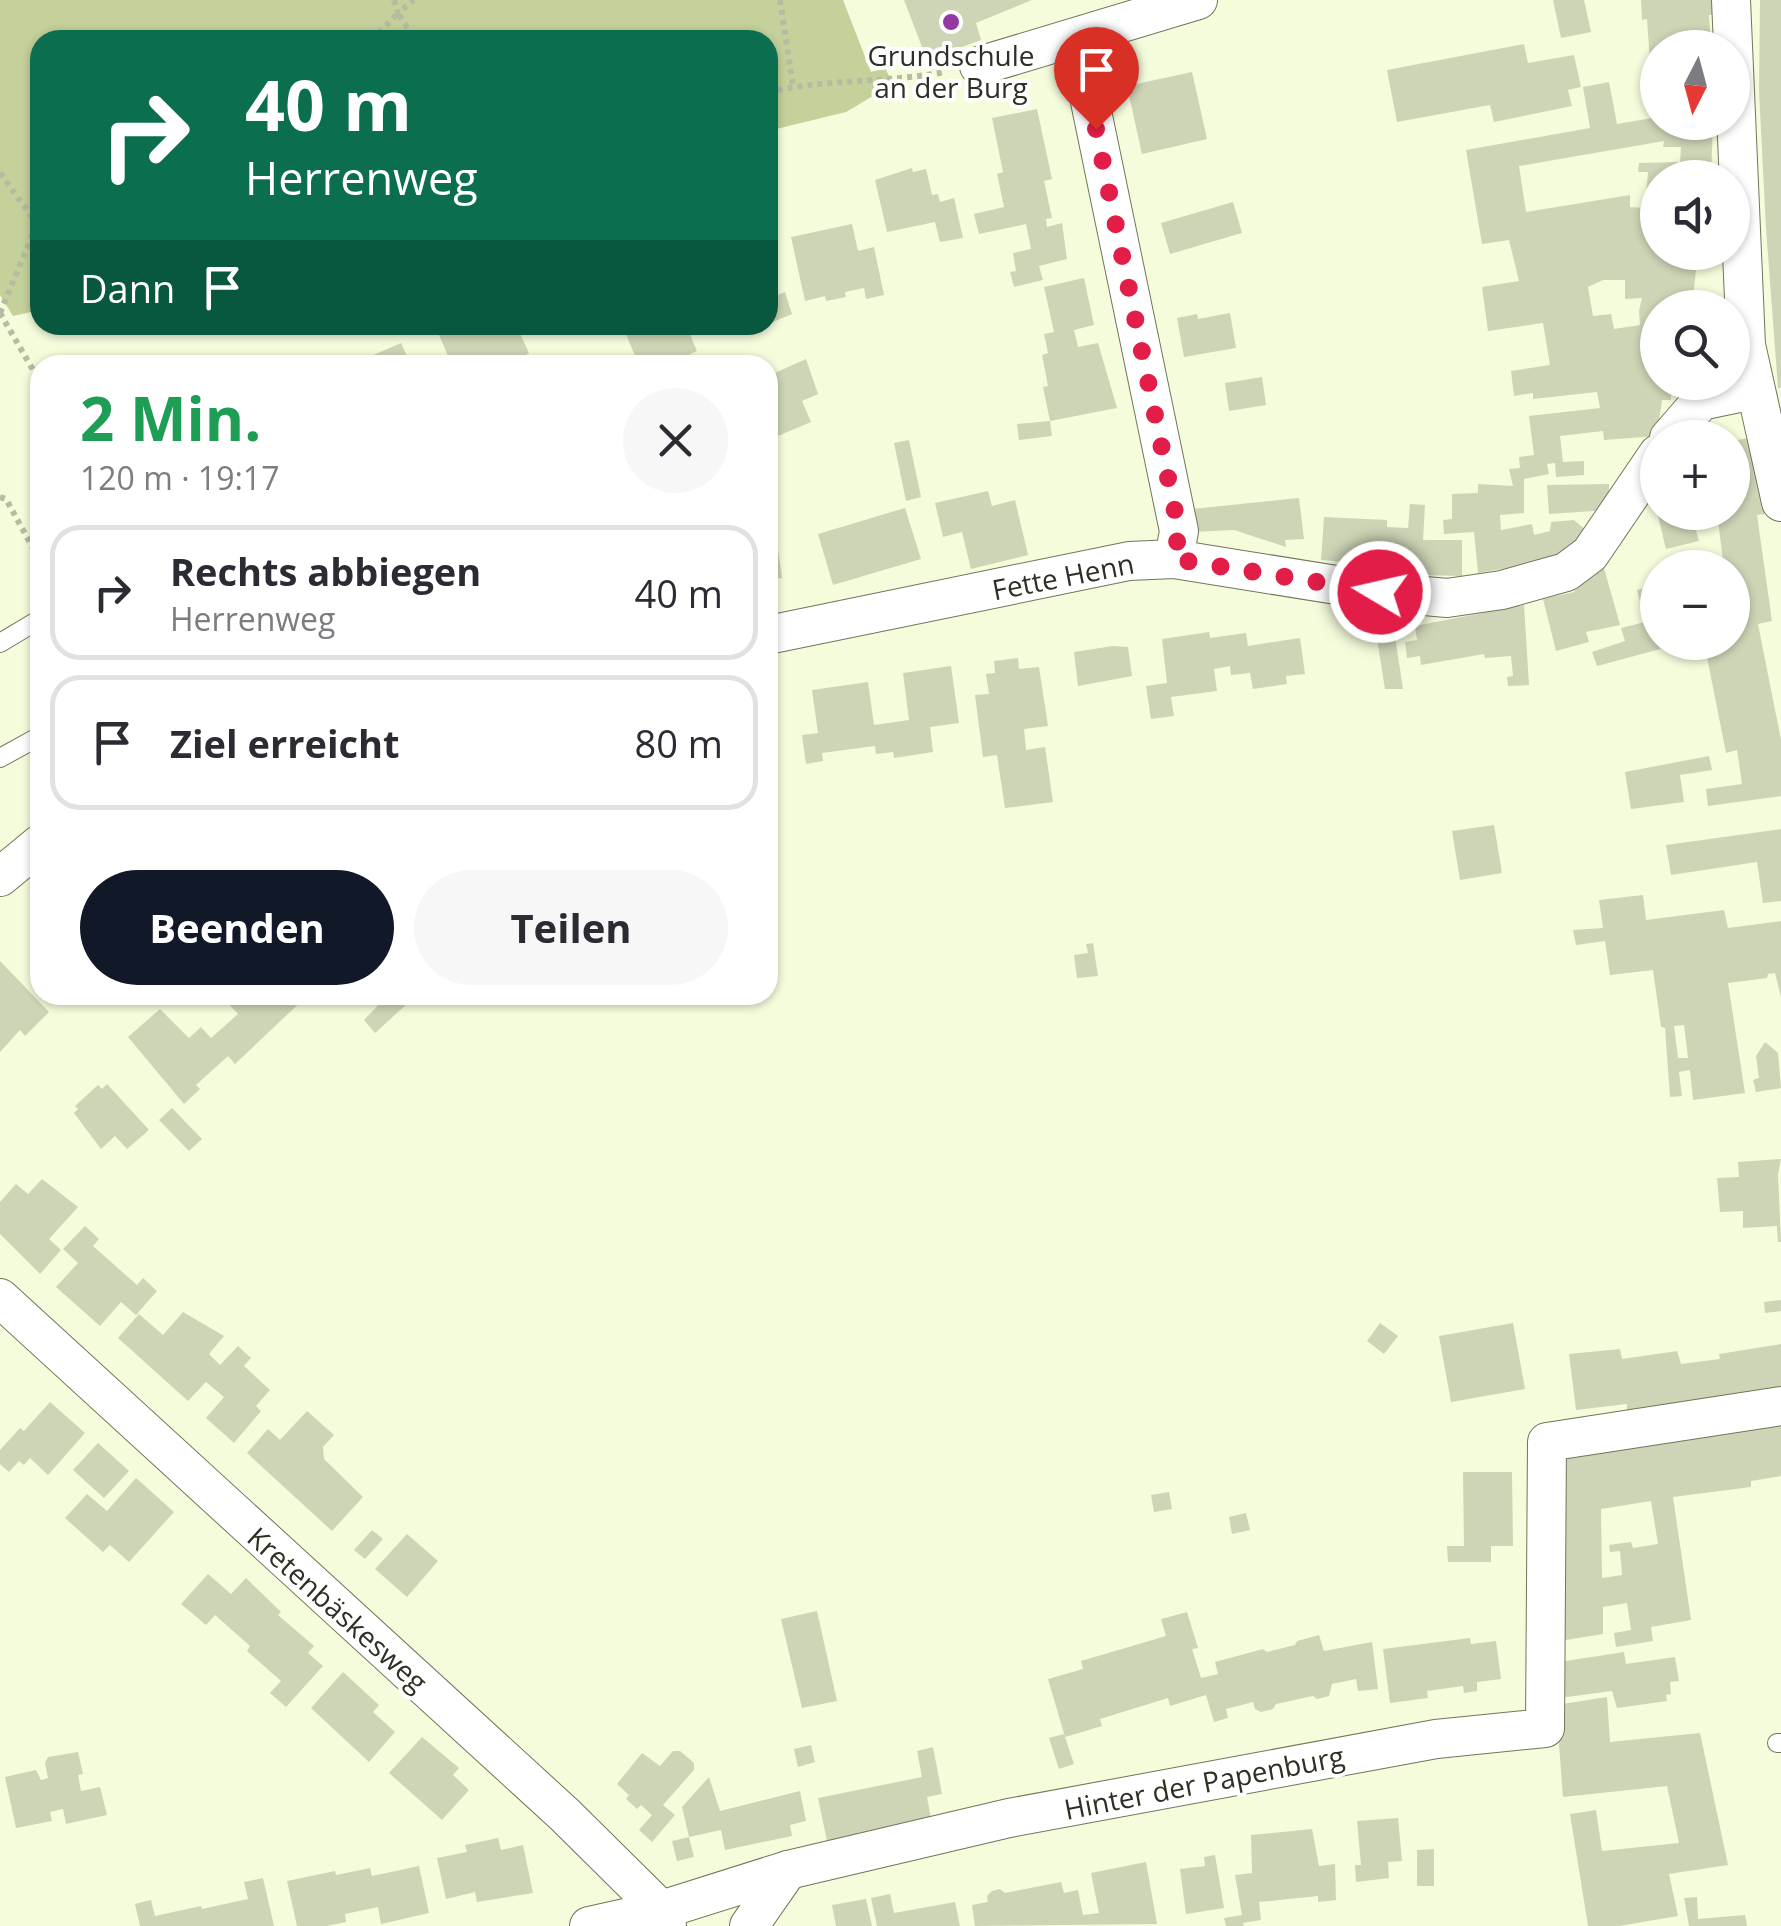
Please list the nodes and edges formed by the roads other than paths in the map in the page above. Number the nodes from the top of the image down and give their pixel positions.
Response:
1 (1198, 0) edge
2 (1730, 0) edge
3 (979, 66) road end
4 (1088, 92) dead end
5 (1754, 390) junction
6 (1684, 420) edge
7 (1640, 480) edge
8 (1781, 502) edge
9 (1174, 559) junction
10 (30, 626) edge
11 (778, 632) edge
12 (0, 644) edge
13 (30, 742) edge
14 (0, 758) edge
15 (30, 852) edge
16 (0, 877) edge
17 (0, 1298) edge
18 (1781, 1406) edge
19 (788, 1870) junction
20 (664, 1918) edge
21 (589, 1926) edge
22 (749, 1926) edge

1 - 3 street
2 - 5 street
4 - 9 street
5 - 6 street
5 - 8 street
7 - 9 street, Fette Henn
9 - 11 street, Fette Henn
10 - 12 lane
13 - 14 lane
15 - 16 street
17 - 20 street, Kretenbäskesweg
18 - 19 street, Hinter der Papenburg
19 - 20 street, Hinter der Papenburg
19 - 22 street
20 - 21 street, Hinter der Papenburg

